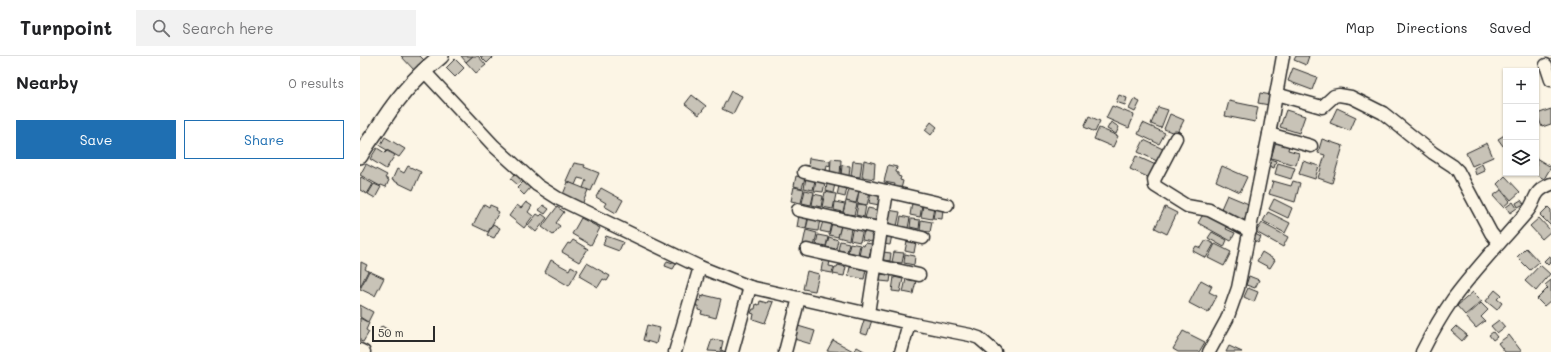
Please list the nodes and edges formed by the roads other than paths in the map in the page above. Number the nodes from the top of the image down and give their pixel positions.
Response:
1 (441, 56) edge
2 (1283, 56) edge
3 (1546, 65) dead end
4 (423, 70) junction
5 (1551, 80) edge
6 (1276, 94) junction
7 (1269, 134) junction
8 (1176, 138) dead end
9 (1312, 146) dead end
10 (361, 152) edge
11 (804, 172) dead end
12 (1551, 184) edge
13 (888, 191) junction
14 (946, 205) dead end
15 (798, 210) dead end
16 (881, 229) junction
17 (1250, 231) junction
18 (924, 238) dead end
19 (1495, 238) junction
20 (807, 250) dead end
21 (875, 266) junction
22 (700, 267) junction
23 (919, 275) dead end
24 (750, 287) junction
25 (799, 298) junction
26 (868, 313) junction
27 (910, 323) junction
28 (360, 350) edge
29 (364, 352) edge
30 (675, 352) edge
31 (732, 352) edge
32 (785, 352) edge
33 (901, 352) edge
34 (995, 352) edge
35 (1209, 352) edge
36 (1422, 352) edge

1 - 4 main road
2 - 6 street
3 - 5 street
4 - 10 main road
4 - 22 street
6 - 7 street
6 - 19 street
7 - 9 street
7 - 17 street
8 - 17 street
11 - 13 street
12 - 19 street
13 - 14 street
13 - 16 street
15 - 16 street
16 - 18 street
16 - 21 street
17 - 35 street
19 - 36 street
20 - 21 street
21 - 23 street
21 - 26 street
22 - 24 street
22 - 30 street
24 - 25 street
24 - 31 street
25 - 26 street
25 - 32 street
26 - 27 street
27 - 33 street
27 - 34 street
28 - 29 street

